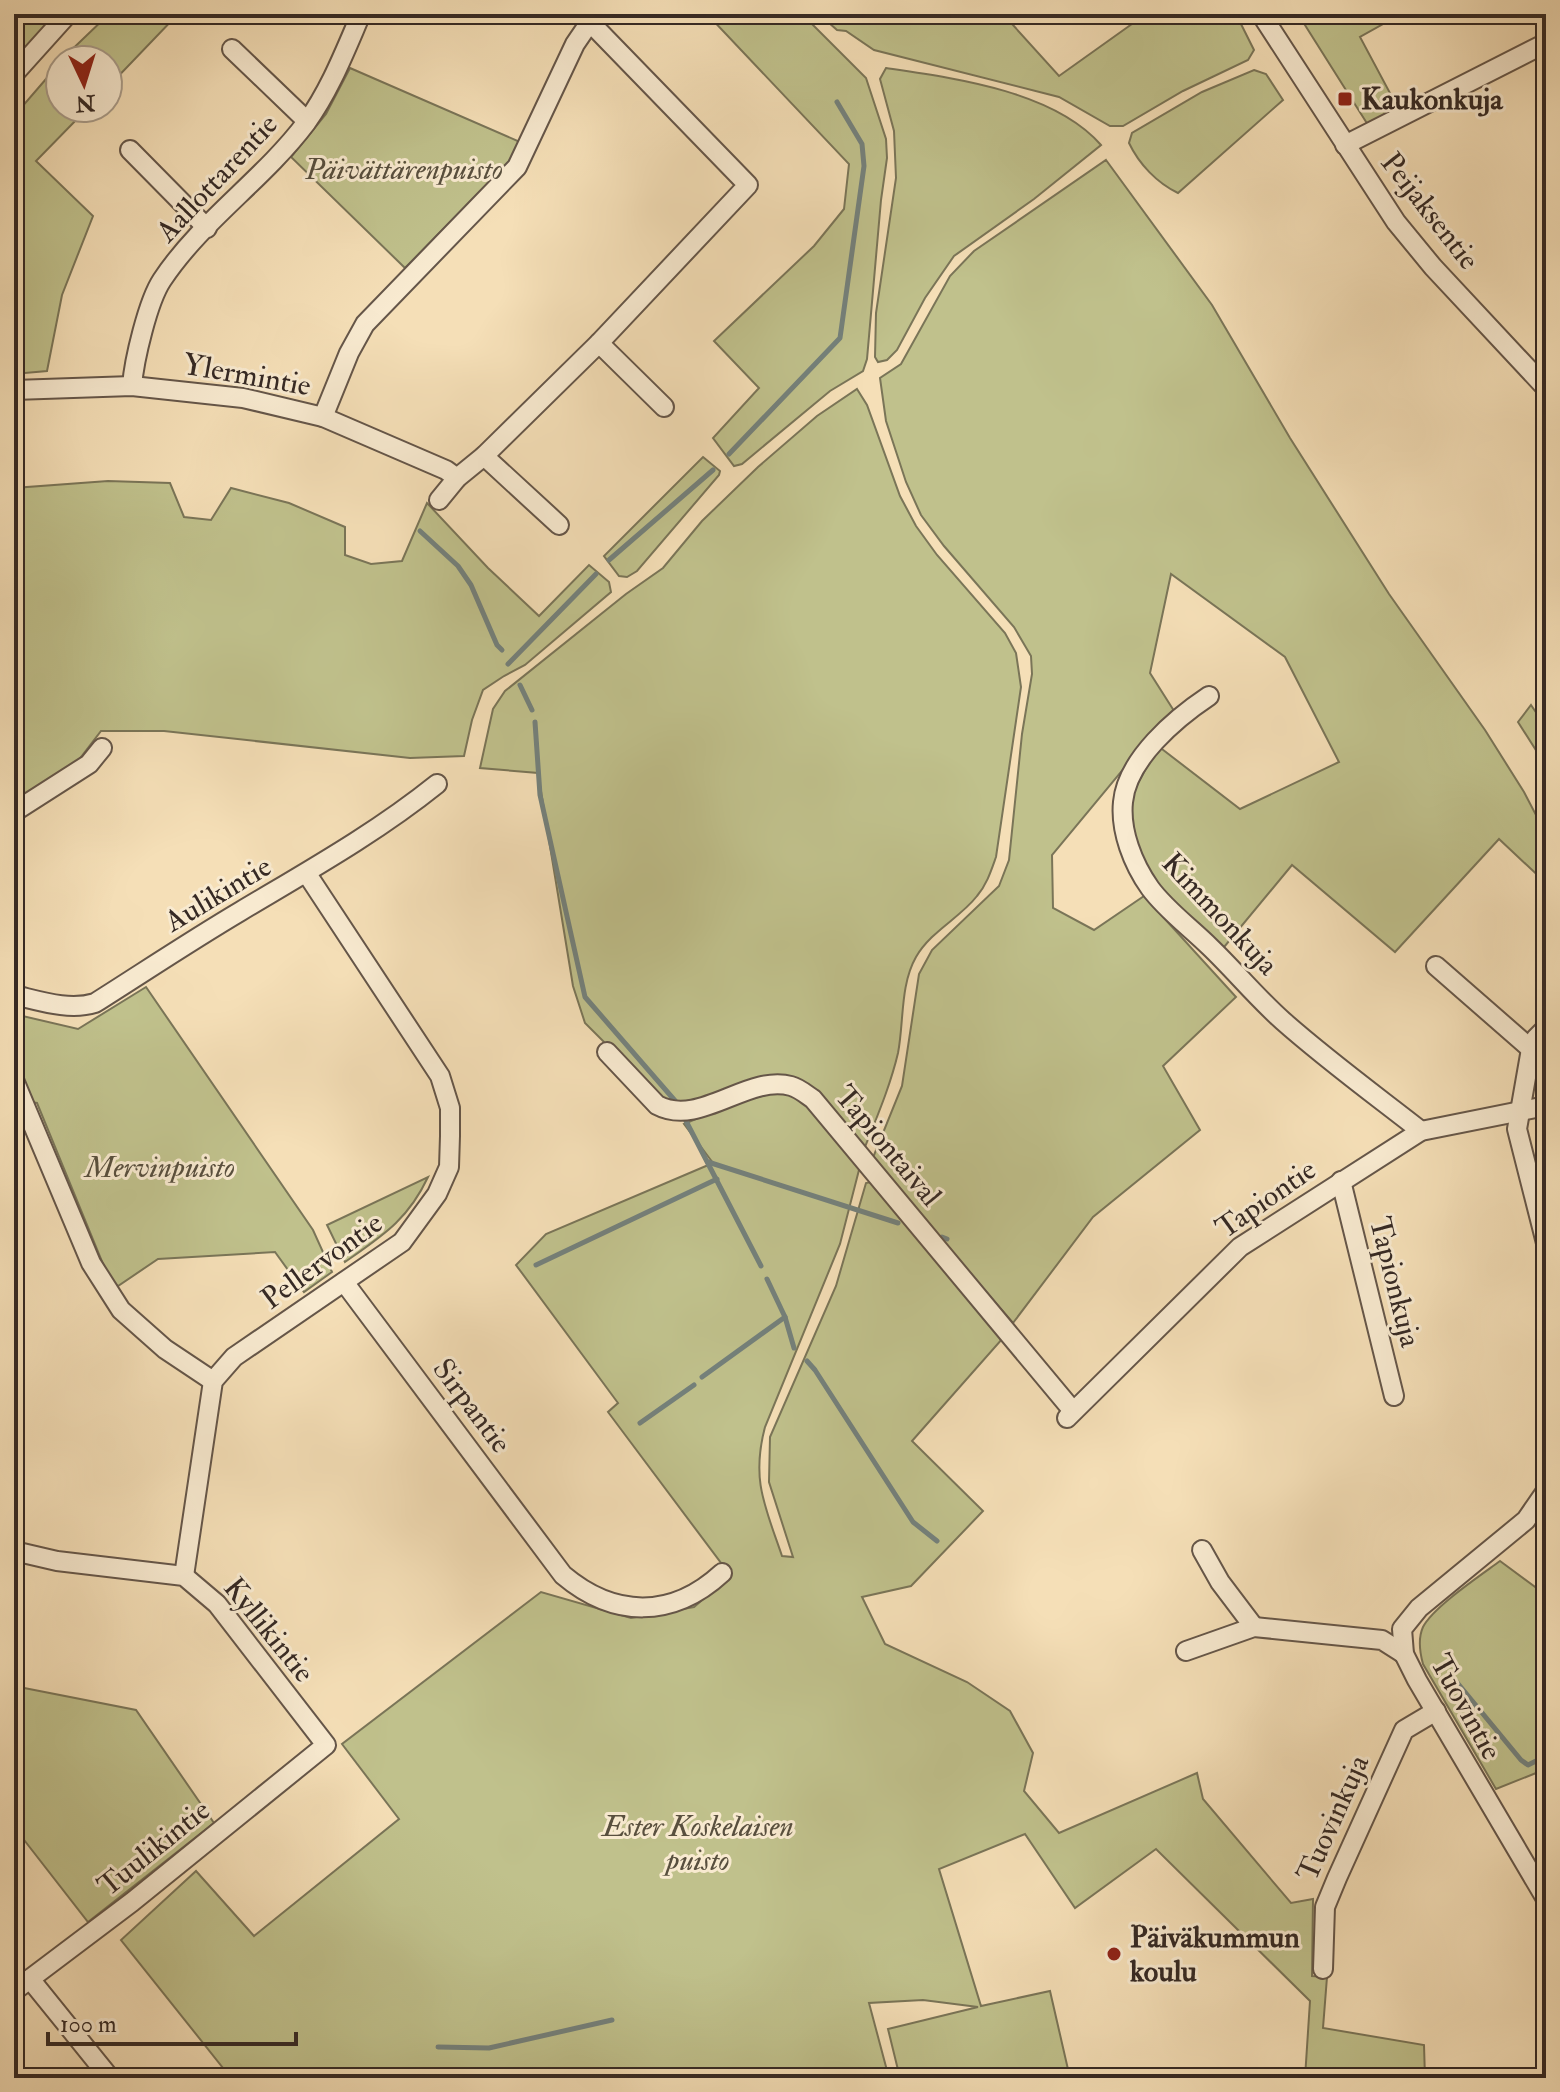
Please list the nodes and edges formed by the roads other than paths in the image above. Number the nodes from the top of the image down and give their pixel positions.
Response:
1 (68, 14) edge
2 (361, 14) edge
3 (1261, 14) edge
4 (586, 18) edge
5 (1545, 47) edge
6 (232, 49) dead end
7 (14, 74) edge
8 (307, 121) junction
9 (1345, 145) junction
10 (130, 150) dead end
11 (207, 228) junction
12 (599, 343) junction
13 (132, 386) junction
14 (1546, 388) edge
15 (14, 390) edge
16 (664, 407) dead end
17 (323, 417) junction
18 (484, 456) junction
19 (457, 478) junction
20 (439, 500) dead end
21 (559, 525) dead end
22 (1209, 696) dead end
23 (102, 748) dead end
24 (437, 784) dead end
25 (14, 812) edge
26 (307, 874) junction
27 (1436, 966) dead end
28 (14, 995) edge
29 (1546, 1028) edge
30 (1531, 1049) junction
31 (607, 1052) dead end
32 (14, 1080) edge
33 (1546, 1106) edge
34 (1521, 1112) junction
35 (1421, 1131) junction
36 (1341, 1181) junction
37 (1546, 1243) edge
38 (344, 1282) junction
39 (213, 1381) junction
40 (1394, 1396) dead end
41 (1069, 1416) joint
42 (1546, 1491) edge
43 (1202, 1550) dead end
44 (14, 1551) edge
45 (722, 1573) dead end
46 (184, 1576) junction
47 (1254, 1627) junction
48 (1186, 1651) dead end
49 (1404, 1654) junction
50 (1436, 1711) junction
51 (326, 1745) joint
52 (1546, 1899) edge
53 (1323, 1969) dead end
54 (30, 1979) junction
55 (14, 1991) edge
56 (110, 2078) edge

1 - 7 street
2 - 8 street, Aallottarentie
3 - 9 street, Peijaksentie
4 - 12 street
4 - 17 street
5 - 9 street
6 - 8 street
8 - 11 street, Aallottarentie
9 - 14 street, Peijaksentie
10 - 11 street
11 - 13 street, Aallottarentie
12 - 16 street
12 - 18 street
13 - 15 street, Ylermintie
13 - 17 street, Ylermintie
17 - 19 street, Ylermintie
18 - 19 street
18 - 21 street
19 - 20 street
22 - 35 street, Kimmonkuja
23 - 25 street
24 - 26 street, Aulikintie
26 - 28 street, Aulikintie
26 - 38 street, Pellervontie
27 - 30 street
29 - 30 street
30 - 34 street
31 - 41 street, Tapiontaival
32 - 39 street
33 - 34 street, Tapiontie
34 - 35 street, Tapiontie
34 - 37 street
35 - 36 street, Tapiontie
36 - 40 street, Tapionkuja
36 - 41 street, Tapiontie
38 - 39 street, Pellervontie
38 - 45 street, Sirpantie
39 - 46 street
42 - 49 street, Tuovintie
43 - 47 street
44 - 46 street, Kyllikintie
46 - 51 street, Kyllikintie
47 - 48 street
47 - 49 street
49 - 50 street, Tuovintie
50 - 52 street, Tuovintie
50 - 53 street, Tuovinkuja
51 - 54 street, Tuulikintie
54 - 55 street, Tuulikintie
54 - 56 street

